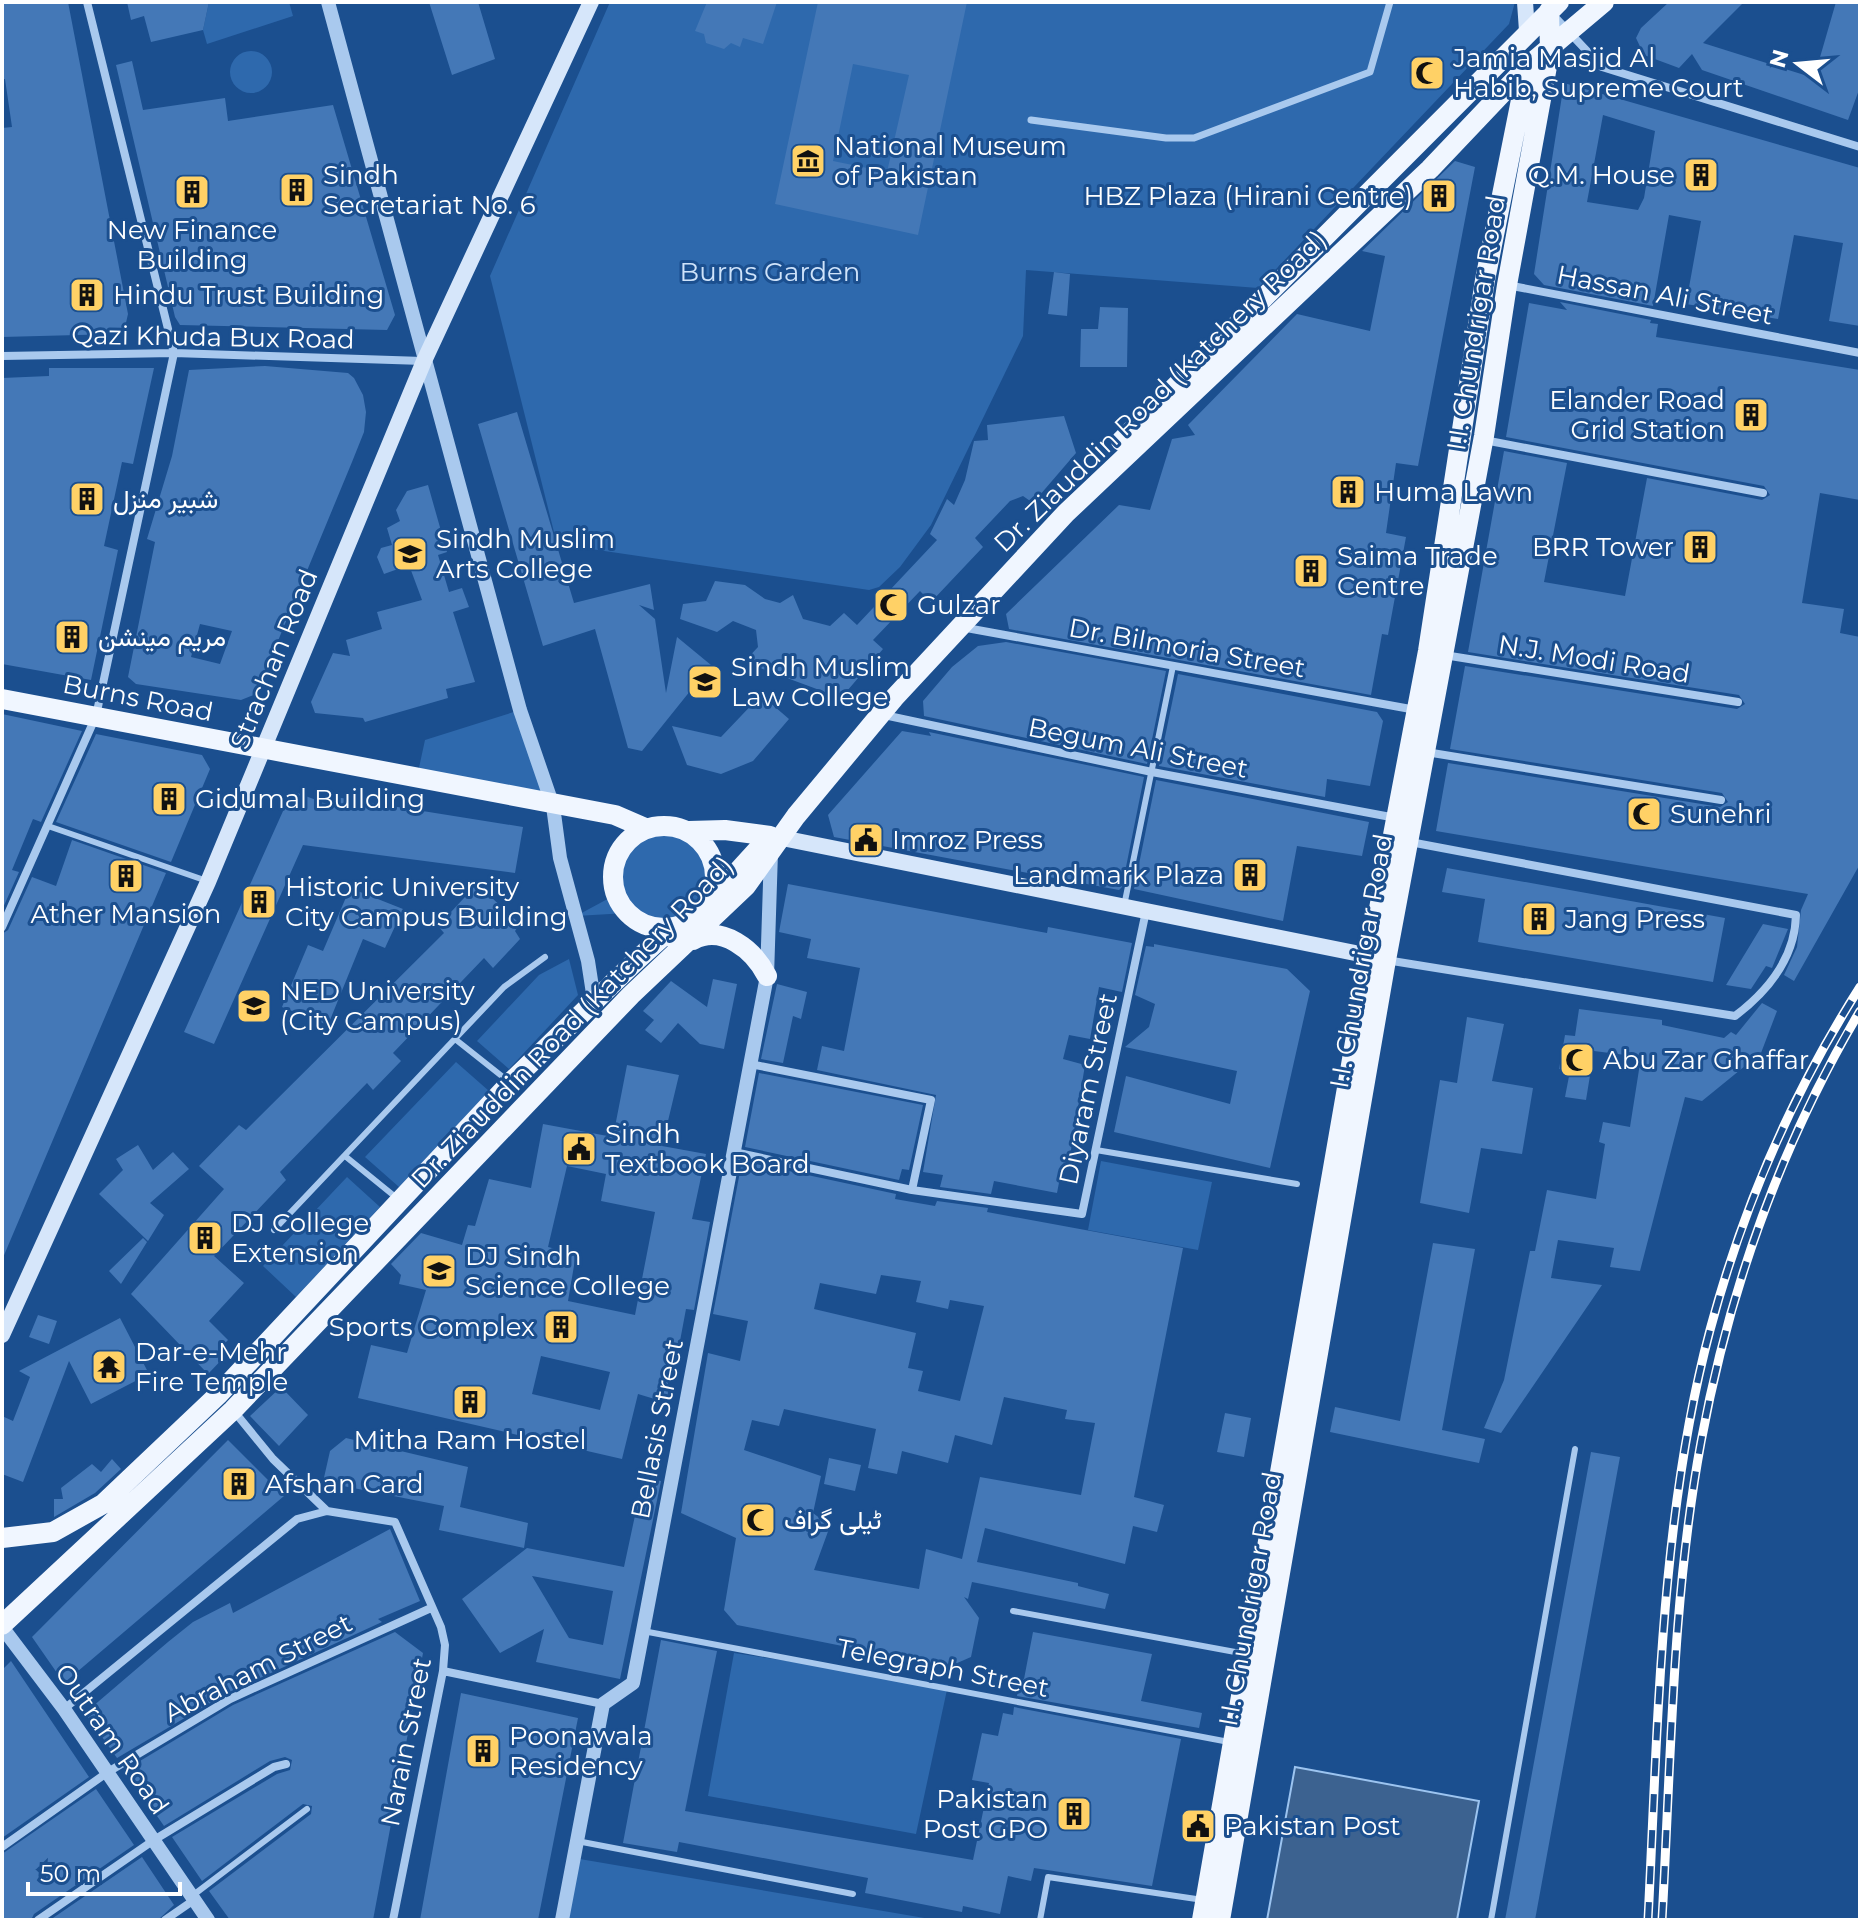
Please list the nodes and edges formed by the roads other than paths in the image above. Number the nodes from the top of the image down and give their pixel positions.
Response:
1 (87, 2) edge
2 (328, 2) edge
3 (591, 2) edge
4 (1390, 2) edge
5 (1525, 2) edge
6 (1604, 2) edge
7 (1552, 5) edge
8 (1527, 31) junction
9 (1570, 34) junction
10 (1550, 50) junction
11 (1528, 66) junction
12 (1031, 120) dead end
13 (1860, 147) edge
14 (1507, 285) junction
15 (174, 353) junction
16 (1860, 353) edge
17 (2, 356) edge
18 (424, 361) junction
19 (1483, 440) junction
20 (1763, 493) dead end
21 (956, 626) junction
22 (1444, 655) junction
23 (1173, 666) junction
24 (2, 699) edge
25 (1738, 702) dead end
26 (1417, 710) junction
27 (876, 713) junction
28 (96, 716) junction
29 (263, 748) junction
30 (1426, 752) junction
31 (1152, 772) junction
32 (1721, 800) dead end
33 (553, 806) junction
34 (1397, 818) junction
35 (48, 826) junction
36 (645, 828) junction
37 (689, 831) junction
38 (774, 842) junction
39 (1409, 842) junction
40 (208, 882) junction
41 (1124, 906) junction
42 (1146, 910) junction
43 (692, 926) junction
44 (2, 927) edge
45 (545, 957) dead end
46 (1378, 958) junction
47 (767, 976) junction
48 (594, 1000) junction
49 (455, 1039) junction
50 (750, 1064) junction
51 (510, 1083) junction
52 (1096, 1150) junction
53 (734, 1152) junction
54 (345, 1156) junction
55 (1297, 1184) dead end
56 (912, 1190) junction
57 (400, 1200) junction
58 (274, 1230) dead end
59 (2, 1335) edge
60 (219, 1394) junction
61 (233, 1410) junction
62 (1575, 1449) dead end
63 (327, 1511) junction
64 (2, 1538) edge
65 (431, 1608) junction
66 (1013, 1611) dead end
67 (2, 1626) edge
68 (643, 1631) junction
69 (1250, 1655) junction
70 (443, 1671) junction
71 (603, 1704) junction
72 (64, 1709) junction
73 (1235, 1743) junction
74 (286, 1764) dead end
75 (108, 1772) junction
76 (307, 1809) dead end
77 (154, 1840) junction
78 (577, 1841) junction
79 (2, 1847) edge
80 (853, 1894) dead end
81 (193, 1898) junction
82 (1204, 1910) edge
83 (38, 1920) edge
84 (165, 1920) edge
85 (208, 1920) edge
86 (393, 1920) edge
87 (562, 1920) edge
88 (1040, 1920) edge
89 (1220, 1920) edge
90 (1491, 1920) edge

1 - 15 street
2 - 18 street
3 - 18 main road, Strachan Road
4 - 12 street
5 - 8 main road
6 - 9 main road, Dr. Ziauddin Road (Katchery Road)
7 - 8 main road, Dr. Ziauddin Road (Katchery Road)
7 - 9 street
7 - 10 main road, I.I. Chundrigar Road
8 - 11 main road, I.I. Chundrigar Road
8 - 21 main road, Dr. Ziauddin Road (Katchery Road)
9 - 10 main road, Dr. Ziauddin Road (Katchery Road)
9 - 13 street
10 - 11 main road, Dr. Ziauddin Road (Katchery Road)
10 - 14 main road, I.I. Chundrigar Road
11 - 21 main road, Dr. Ziauddin Road (Katchery Road)
11 - 26 main road, I.I. Chundrigar Road
14 - 16 street, Hassan Ali Street
14 - 19 main road, I.I. Chundrigar Road
15 - 17 street, Qazi Khuda Bux Road
15 - 18 street, Qazi Khuda Bux Road
15 - 28 street
18 - 29 main road, Strachan Road
18 - 33 street
19 - 20 street
19 - 22 main road, I.I. Chundrigar Road
21 - 23 street, Dr. Bilmoria Street
21 - 27 main road, Dr. Ziauddin Road (Katchery Road)
22 - 25 street, N.J. Modi Road
22 - 30 main road, I.I. Chundrigar Road
23 - 26 street, Dr. Bilmoria Street
23 - 31 lane
24 - 28 main road, Burns Road
26 - 34 main road, I.I. Chundrigar Road
27 - 31 street, Begum Ali Street
27 - 38 main road, Dr. Ziauddin Road (Katchery Road)
28 - 29 main road, Burns Road
28 - 35 street
29 - 33 main road, Burns Road
29 - 40 main road, Strachan Road
30 - 32 street
30 - 39 main road, I.I. Chundrigar Road
31 - 34 street, Begum Ali Street
31 - 41 lane
33 - 36 main road, Burns Road
33 - 48 street
34 - 46 main road, I.I. Chundrigar Road
35 - 40 lane
35 - 44 street
36 - 37 main road
36 - 43 main road
37 - 38 main road
37 - 43 main road
38 - 41 main road
38 - 43 main road, Dr. Ziauddin Road (Katchery Road)
38 - 47 street, Bellasis Street
39 - 46 main road, I.I. Chundrigar Road
39 - 46 street
40 - 59 main road, Strachan Road
41 - 42 main road
42 - 46 main road
42 - 52 street, Diyaram Street
43 - 47 main road
43 - 48 main road, Dr. Ziauddin Road (Katchery Road)
43 - 61 main road, Dr. Ziauddin Road (Katchery Road)
45 - 49 lane
46 - 69 main road, I.I. Chundrigar Road
46 - 89 main road, I.I. Chundrigar Road
47 - 50 street, Bellasis Street
48 - 51 main road, Dr. Ziauddin Road (Katchery Road)
49 - 51 lane
49 - 54 lane
50 - 53 street, Bellasis Street
50 - 56 street
51 - 57 main road, Dr. Ziauddin Road (Katchery Road)
52 - 55 lane
52 - 56 street, Diyaram Street
53 - 56 street
53 - 68 street, Bellasis Street
54 - 57 lane
54 - 58 lane
57 - 60 main road, Dr. Ziauddin Road (Katchery Road)
60 - 61 street
60 - 64 main road, Dr. Ziauddin Road (Katchery Road)
61 - 63 street
61 - 67 main road, Dr. Ziauddin Road (Katchery Road)
62 - 90 lane
63 - 65 street, Narain Street
63 - 72 street
65 - 70 street, Narain Street
65 - 75 street, Abraham Street
66 - 69 lane
67 - 72 street, Outram Road
68 - 71 street, Bellasis Street
68 - 73 lane, Telegraph Street
69 - 73 main road, I.I. Chundrigar Road
70 - 71 street
70 - 86 street, Narain Street
71 - 78 street
72 - 75 street, Outram Road
73 - 82 main road, I.I. Chundrigar Road
74 - 77 street
75 - 77 street, Outram Road
75 - 79 street, Abraham Street
76 - 81 lane
77 - 81 street, Outram Road
77 - 83 street
78 - 80 lane
78 - 87 street
81 - 84 street
81 - 85 street, Outram Road
82 - 88 lane

